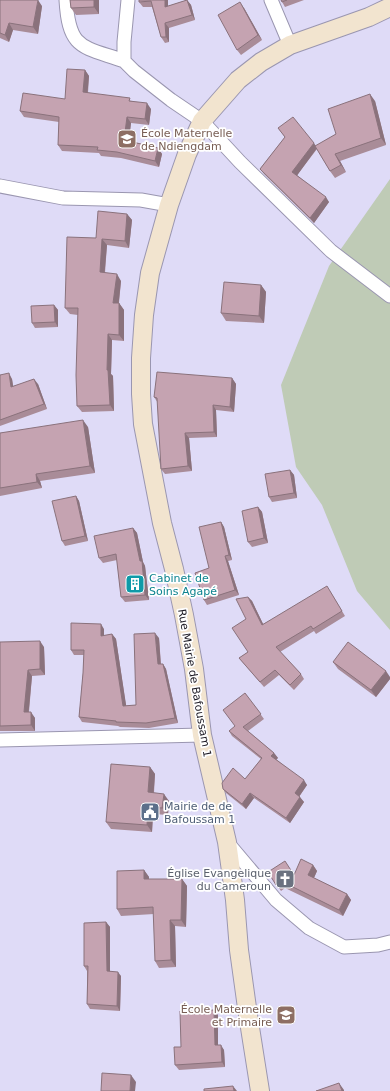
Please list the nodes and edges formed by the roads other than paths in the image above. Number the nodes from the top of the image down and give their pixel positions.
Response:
1 (66, 0) edge
2 (128, 0) edge
3 (270, 0) edge
4 (390, 7) edge
5 (290, 45) junction
6 (124, 61) junction
7 (202, 122) junction
8 (0, 186) edge
9 (168, 205) junction
10 (390, 296) edge
11 (202, 735) junction
12 (0, 740) edge
13 (227, 842) junction
14 (390, 942) edge
15 (260, 1091) edge

1 - 6 street
2 - 6 street
3 - 5 street
4 - 5 street, Rue Mairie de Bafoussam 1
5 - 7 street, Rue Mairie de Bafoussam 1
6 - 7 street
7 - 9 street, Rue Mairie de Bafoussam 1
7 - 10 street
8 - 9 street
9 - 11 street, Rue Mairie de Bafoussam 1
11 - 12 street
11 - 13 street, Rue Mairie de Bafoussam 1
13 - 14 street
13 - 15 street, Rue Mairie de Bafoussam 1

